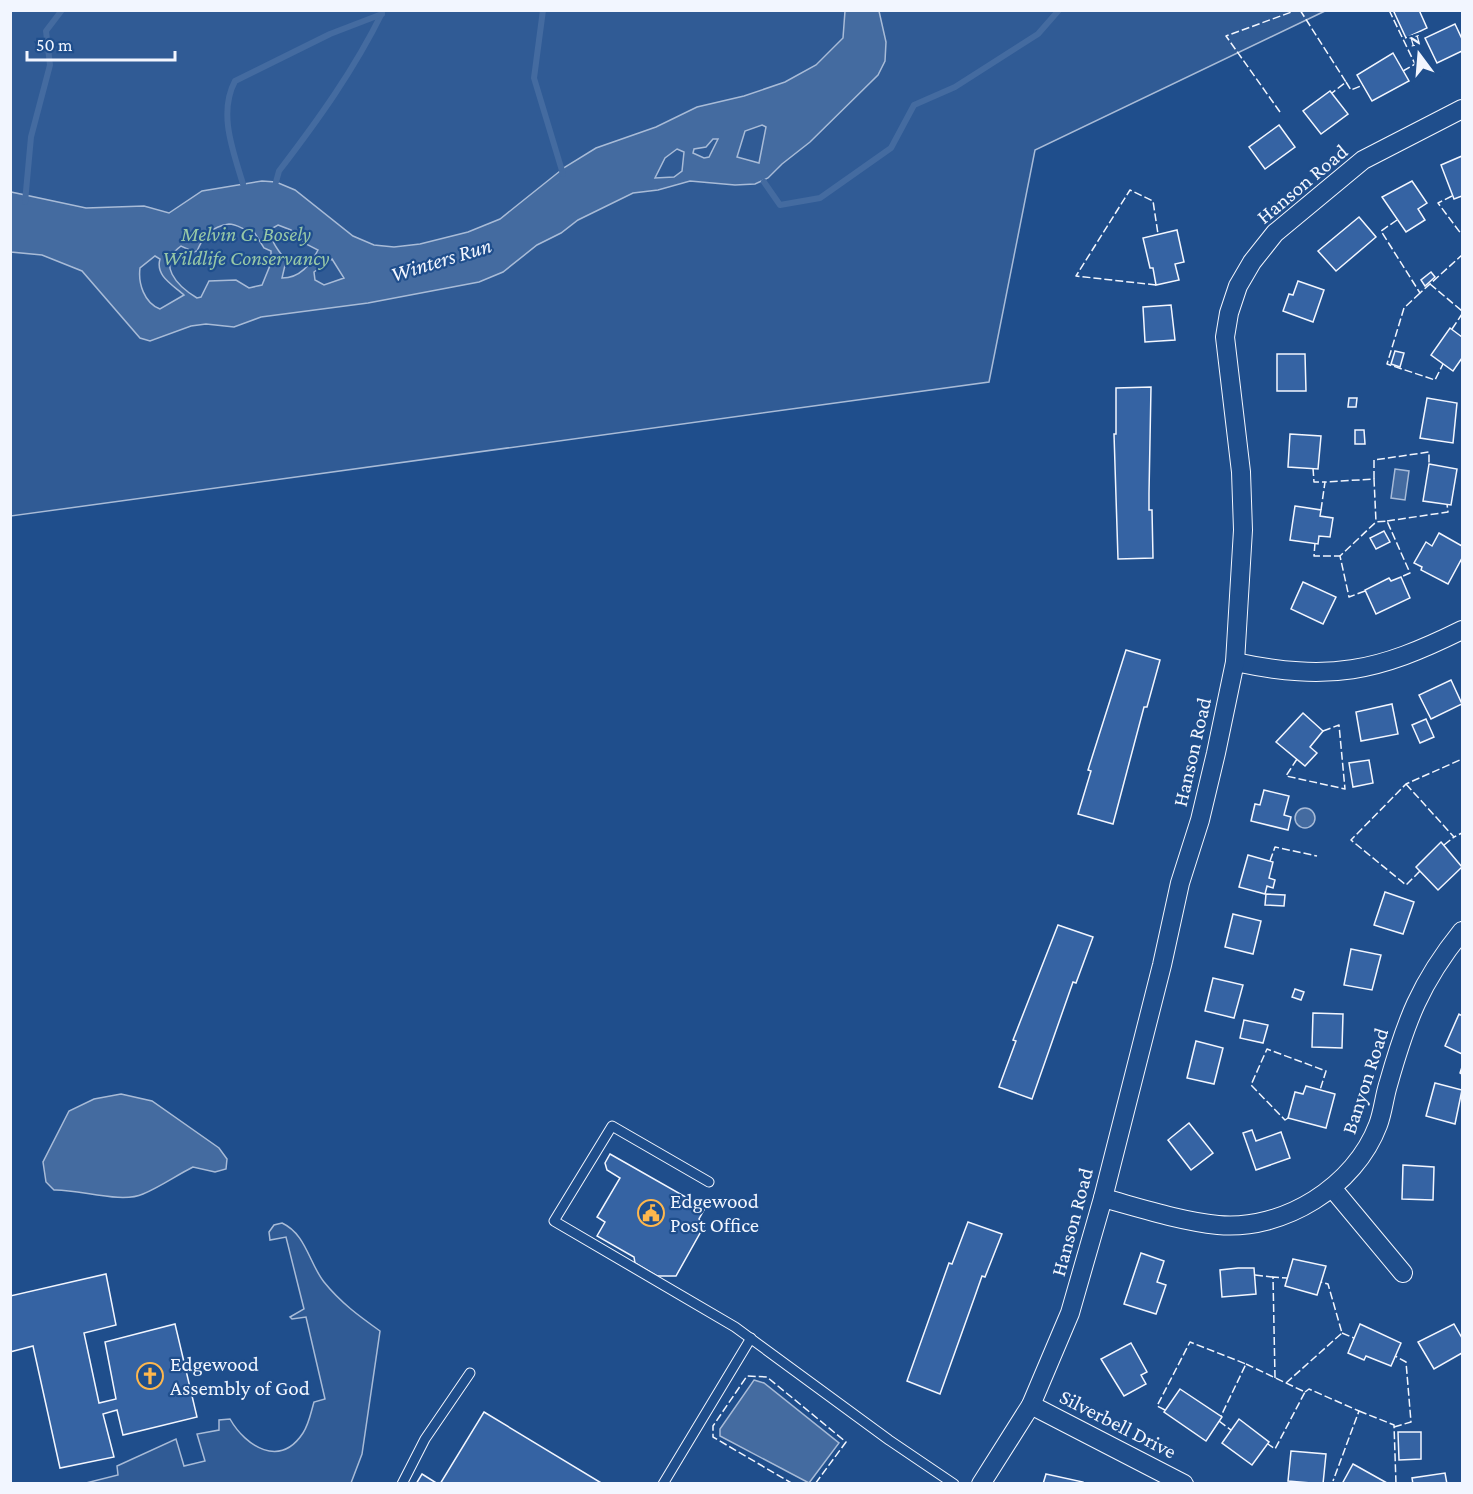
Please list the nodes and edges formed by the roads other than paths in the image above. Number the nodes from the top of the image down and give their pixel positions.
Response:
1 (1462, 109) edge
2 (1462, 630) edge
3 (1235, 662) junction
4 (1462, 931) edge
5 (709, 1182) dead end
6 (1333, 1189) junction
7 (1103, 1198) junction
8 (1402, 1273) dead end
9 (751, 1338) junction
10 (470, 1373) dead end
11 (1031, 1405) junction
12 (402, 1484) edge
13 (663, 1484) edge
14 (954, 1484) edge
15 (981, 1484) edge
16 (1184, 1484) edge

1 - 3 street, Hanson Road
2 - 3 street
3 - 7 street, Hanson Road
4 - 6 street, Banyon Road
5 - 9 lane
6 - 7 street, Banyon Road
6 - 8 street
7 - 11 street, Hanson Road
9 - 13 lane
9 - 14 lane
10 - 12 lane
11 - 15 street, Hanson Road
11 - 16 street, Silverbell Drive

